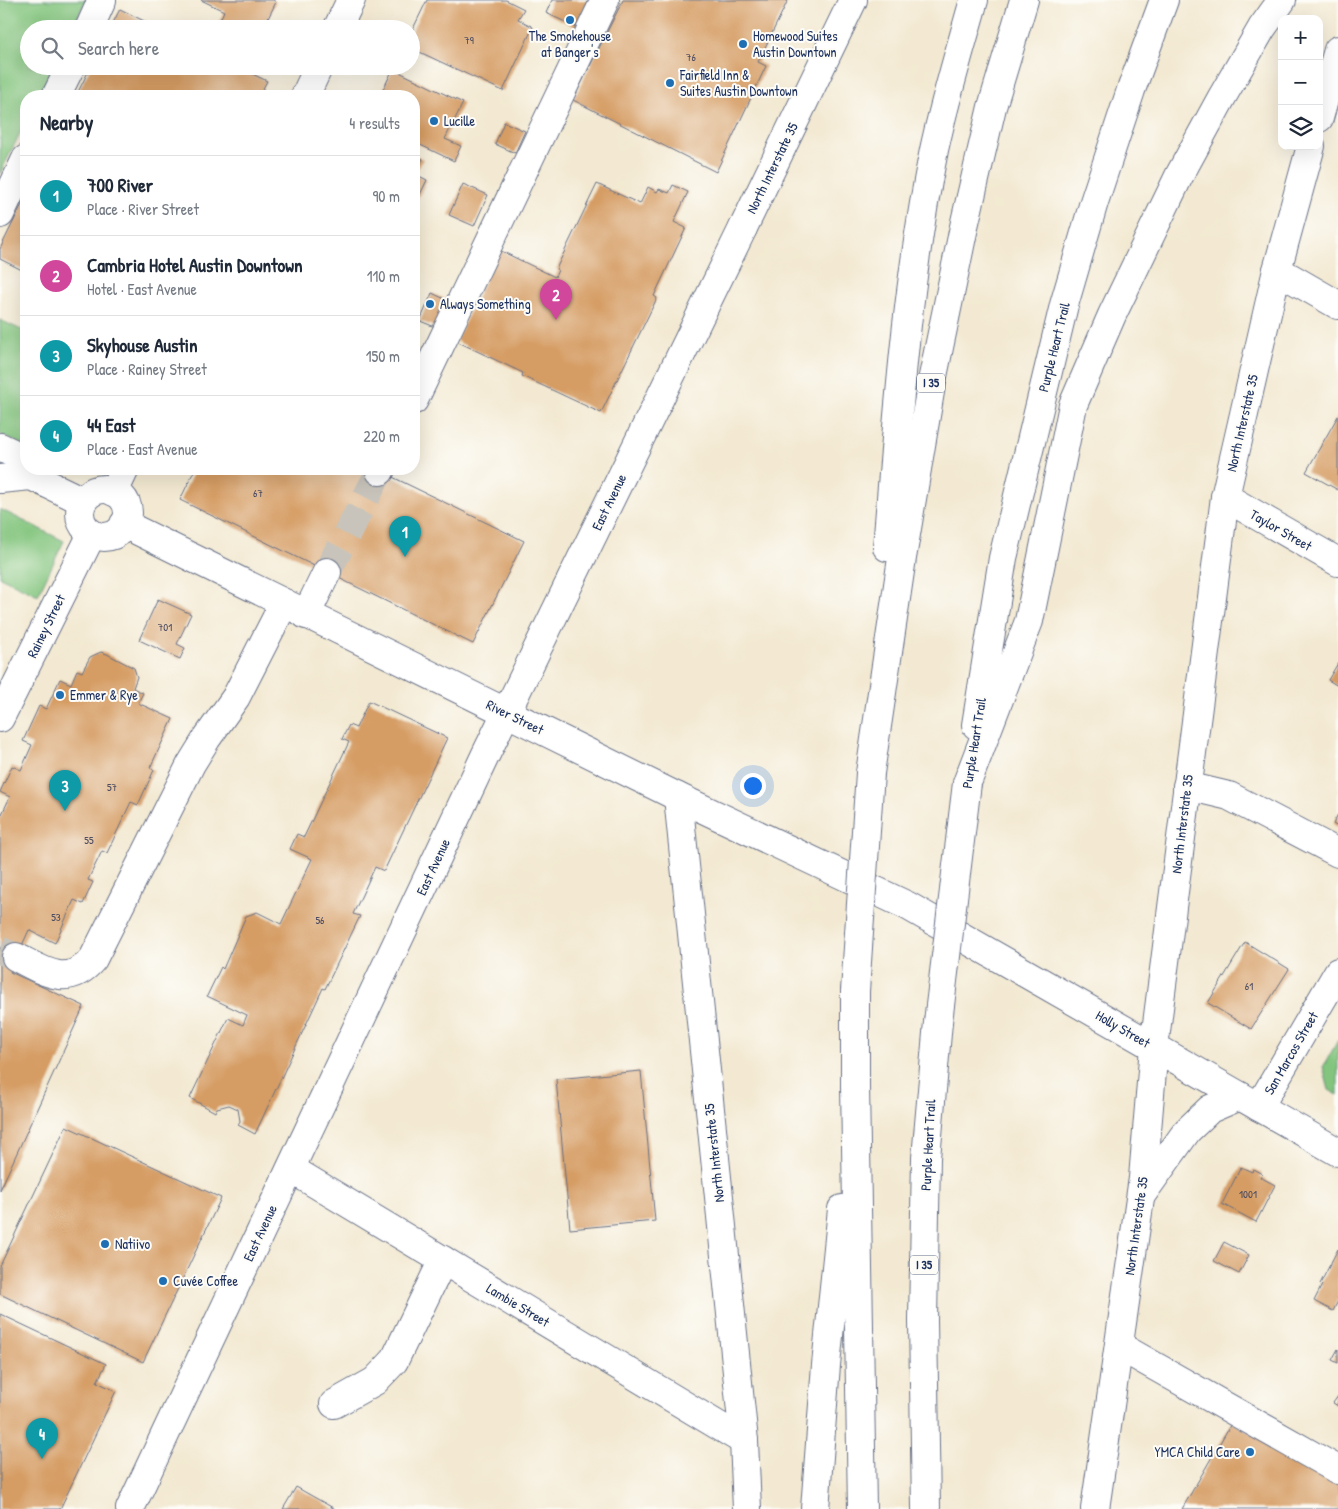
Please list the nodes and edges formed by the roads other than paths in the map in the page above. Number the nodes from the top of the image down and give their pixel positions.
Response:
1 (102, 0) edge
2 (351, 0) edge
3 (605, 0) edge
4 (853, 0) edge
5 (974, 0) edge
6 (1024, 0) edge
7 (1164, 0) edge
8 (1282, 0) edge
9 (93, 20) edge
10 (341, 20) edge
11 (1338, 50) edge
12 (66, 75) edge
13 (315, 75) edge
14 (59, 90) edge
15 (308, 90) edge
16 (1323, 105) edge
17 (1310, 150) edge
18 (20, 172) edge
19 (0, 214) edge
20 (743, 228) joint
21 (1277, 270) junction
22 (1338, 305) edge
23 (420, 387) edge
24 (0, 447) edge
25 (20, 458) edge
26 (20, 473) edge
27 (36, 475) edge
28 (0, 479) edge
29 (120, 480) edge
30 (1225, 498) junction
31 (83, 500) junction
32 (124, 524) junction
33 (92, 534) junction
34 (1338, 562) edge
35 (327, 572) tunnel mouth
36 (295, 609) junction
37 (506, 712) junction
38 (0, 718) edge
39 (870, 773) junction
40 (967, 783) junction
41 (1187, 786) junction
42 (678, 797) junction
43 (1338, 853) edge
44 (908, 906) joint
45 (16, 958) tunnel mouth
46 (1338, 972) edge
47 (1154, 1047) junction
48 (855, 1086) junction
49 (1250, 1102) junction
50 (1338, 1152) edge
51 (291, 1169) junction
52 (1140, 1198) junction
53 (443, 1260) junction
54 (1119, 1346) junction
55 (334, 1404) dead end
56 (744, 1441) junction
57 (1338, 1470) edge
58 (1099, 1476) junction
59 (130, 1509) edge
60 (747, 1509) edge
61 (815, 1509) edge
62 (862, 1509) edge
63 (926, 1509) edge
64 (1084, 1509) edge
65 (1095, 1509) edge

1 - 9 main road
2 - 10 main road
3 - 23 main road
4 - 20 main road, North Interstate 35
5 - 39 main road
6 - 39 main road, I 35
7 - 40 main road, Purple Heart Trail / I 35
8 - 40 main road
11 - 16 main road
12 - 14 main road
13 - 15 main road
17 - 21 main road, North Interstate 35
18 - 19 main road
20 - 37 main road, East Avenue
21 - 22 main road
21 - 30 main road, North Interstate 35
24 - 25 main road
26 - 28 main road
27 - 31 main road
29 - 31 main road
29 - 32 main road
30 - 34 main road, Taylor Street
30 - 41 main road, North Interstate 35
31 - 33 main road
32 - 33 main road
32 - 36 main road, River Street
33 - 38 main road, Rainey Street
35 - 36 main road
36 - 37 main road, River Street
36 - 45 main road
37 - 42 main road, River Street
37 - 51 main road, East Avenue
39 - 48 main road, I 35, bridge
40 - 63 main road, Purple Heart Trail / I 35, bridge
41 - 43 main road
41 - 47 main road, North Interstate 35
42 - 44 main road, River Street
42 - 56 main road, North Interstate 35
44 - 47 main road, Holly Street
46 - 49 main road, San Marcos Street
47 - 49 main road, Holly Street
47 - 52 main road, North Interstate 35
48 - 61 main road
48 - 62 main road, I 35
49 - 50 main road, Holly Street
49 - 52 main road
51 - 53 main road, Lambie Street
51 - 59 main road, East Avenue
52 - 54 main road, North Interstate 35
53 - 55 main road
53 - 56 main road, Lambie Street
54 - 57 main road
54 - 58 main road, North Interstate 35
56 - 60 main road, North Interstate 35
58 - 64 main road
58 - 65 main road, North Interstate 35

